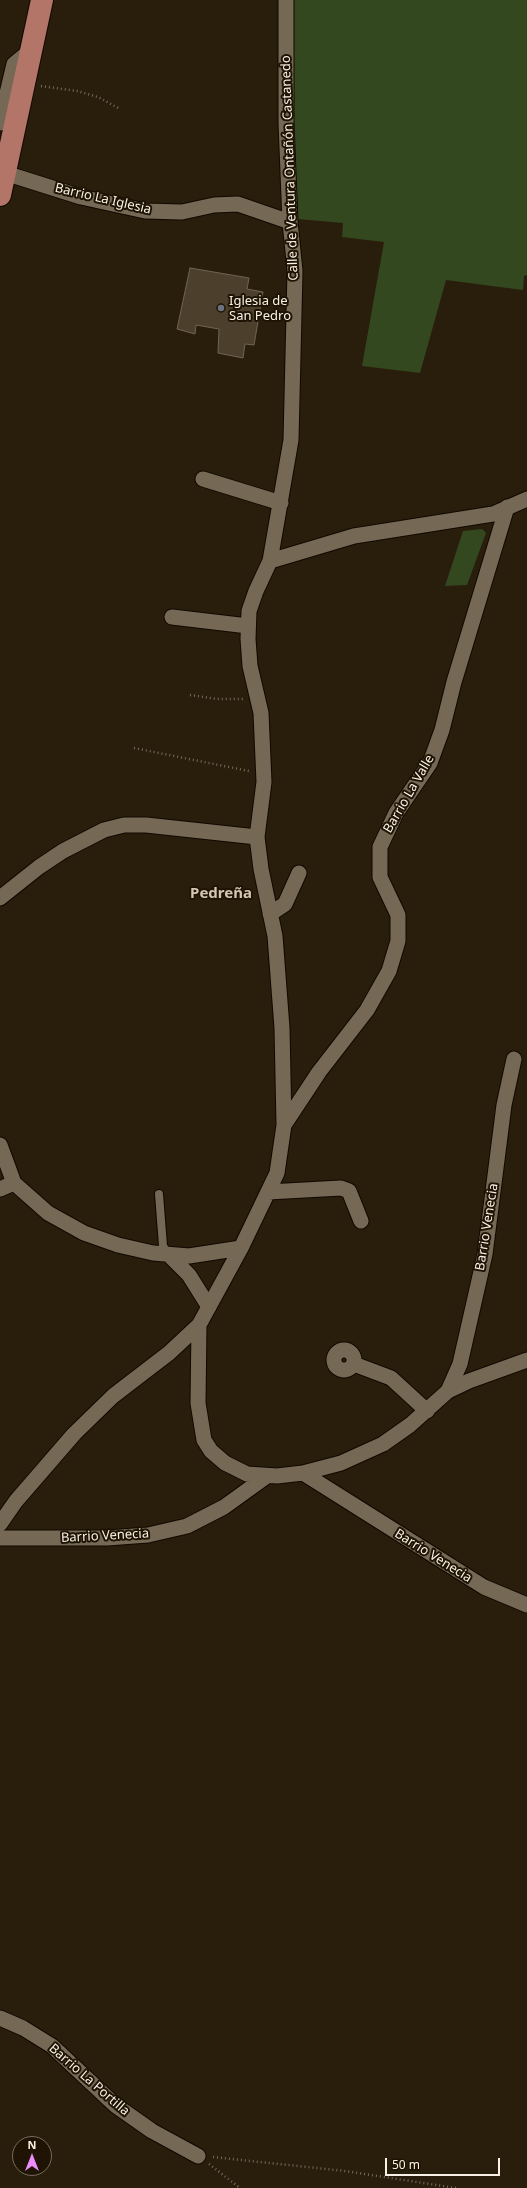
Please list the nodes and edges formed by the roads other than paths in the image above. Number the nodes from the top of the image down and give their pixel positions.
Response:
1 (42, 0) edge
2 (286, 0) edge
3 (31, 50) junction
4 (0, 123) edge
5 (5, 173) junction
6 (0, 195) edge
7 (290, 222) junction
8 (203, 479) dead end
9 (527, 499) edge
10 (281, 502) junction
11 (507, 507) junction
12 (270, 562) junction
13 (172, 617) dead end
14 (248, 626) junction
15 (257, 837) junction
16 (299, 872) dead end
17 (0, 898) edge
18 (270, 914) junction
19 (514, 1059) dead end
20 (284, 1125) junction
21 (0, 1145) edge
22 (14, 1183) junction
23 (0, 1189) edge
24 (268, 1192) junction
25 (159, 1194) dead end
26 (361, 1221) dead end
27 (241, 1248) junction
28 (169, 1255) junction
29 (209, 1307) junction
30 (199, 1325) junction
31 (527, 1360) edge
32 (354, 1364) dead end
33 (448, 1391) junction
34 (427, 1411) junction
35 (303, 1473) junction
36 (267, 1476) junction
37 (0, 1524) edge
38 (0, 1538) edge
39 (527, 1605) edge
40 (0, 2018) edge
41 (198, 2156) road end

1 - 3 main road
2 - 7 street, Calle de Ventura Ontañón Castanedo
3 - 4 street
3 - 5 main road
5 - 6 main road
5 - 7 street, Barrio La Iglesia
7 - 10 street, Calle de Ventura Ontañón Castanedo
8 - 10 street
9 - 11 street
10 - 12 street, Calle de Ventura Ontañón Castanedo
11 - 12 street
11 - 20 street, Barrio La Valle
12 - 14 street, Calle de Ventura Ontañón Castanedo
13 - 14 street
14 - 15 street, Calle de Ventura Ontañón Castanedo
15 - 17 street
15 - 18 street, Calle de Ventura Ontañón Castanedo
16 - 18 street
18 - 20 street, Calle de Ventura Ontañón Castanedo
19 - 33 street, Barrio Venecia
20 - 24 street, Calle de Ventura Ontañón Castanedo
21 - 22 street
22 - 23 street
22 - 28 street
24 - 26 street
24 - 27 street, Calle de Ventura Ontañón Castanedo
25 - 28 lane
27 - 28 street
27 - 29 street, Calle de Ventura Ontañón Castanedo
28 - 29 street
29 - 30 street, Calle de Ventura Ontañón Castanedo
30 - 36 street, Barrio Venecia
30 - 37 street, Calle de Ventura Ontañón Castanedo
31 - 33 street, Barrio Venecia
32 - 34 street
33 - 34 street, Barrio Venecia
34 - 35 street, Barrio Venecia
35 - 36 street, Barrio Venecia
35 - 39 street, Barrio Venecia
36 - 38 street, Barrio Venecia
40 - 41 street, Barrio La Portilla

